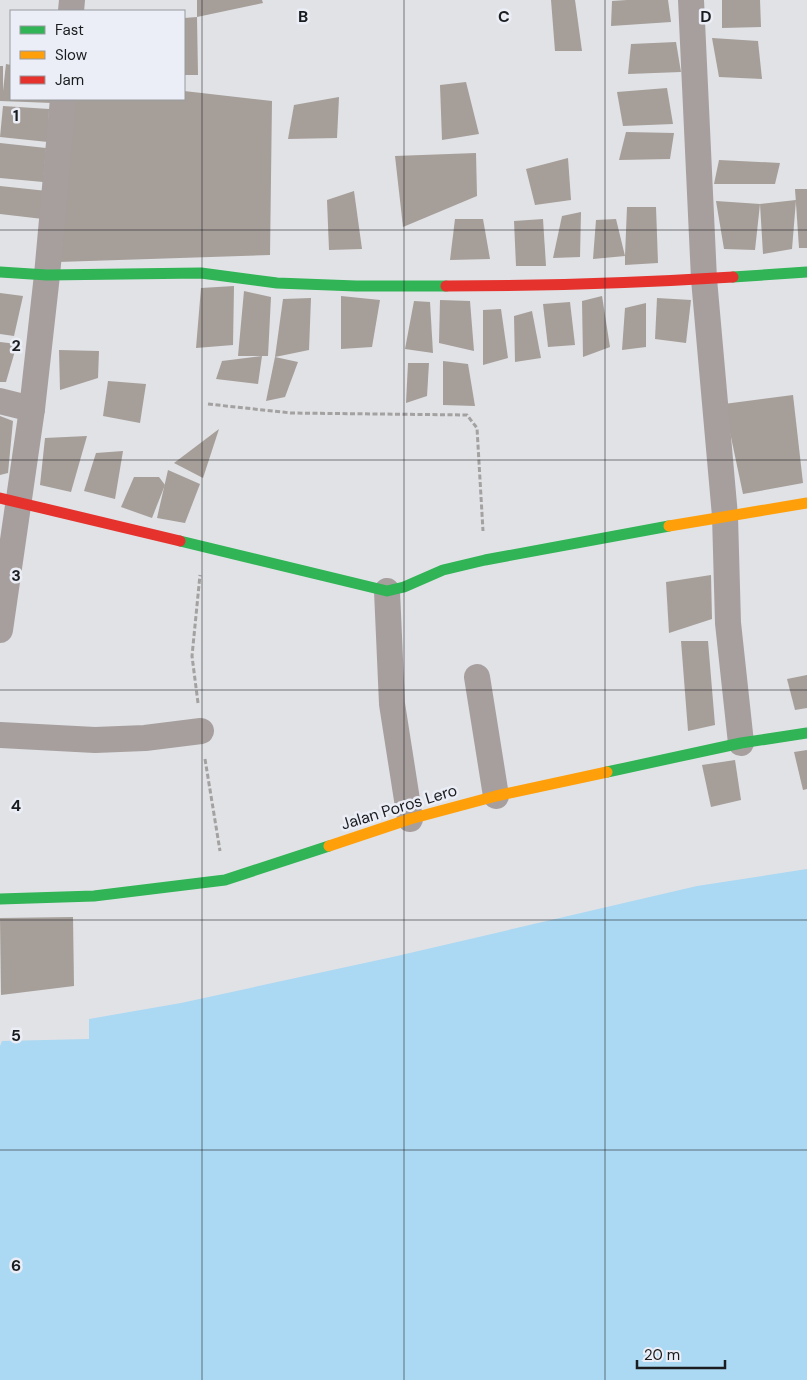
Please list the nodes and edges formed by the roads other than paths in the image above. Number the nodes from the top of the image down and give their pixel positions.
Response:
1 (690, 0) edge
2 (63, 100) edge
3 (0, 272) edge
4 (807, 272) edge
5 (47, 275) junction
6 (704, 279) junction
7 (0, 401) edge
8 (32, 409) junction
9 (9, 500) edge
10 (807, 503) edge
11 (724, 516) junction
12 (387, 591) junction
13 (0, 630) edge
14 (477, 676) dead end
15 (201, 731) dead end
16 (807, 732) edge
17 (0, 735) edge
18 (741, 743) junction
19 (496, 796) junction
20 (410, 819) junction
21 (0, 899) edge

1 - 6 street
2 - 5 street
3 - 5 street
4 - 6 street
5 - 6 street
5 - 8 street
6 - 11 street
7 - 8 street
8 - 9 street
9 - 12 street
9 - 13 street
10 - 11 street
11 - 12 street
11 - 18 street
12 - 20 street
14 - 19 street
15 - 17 street
16 - 18 street, Jalan Poros Lero
18 - 19 street, Jalan Poros Lero
19 - 20 street, Jalan Poros Lero
20 - 21 street, Jalan Poros Lero

